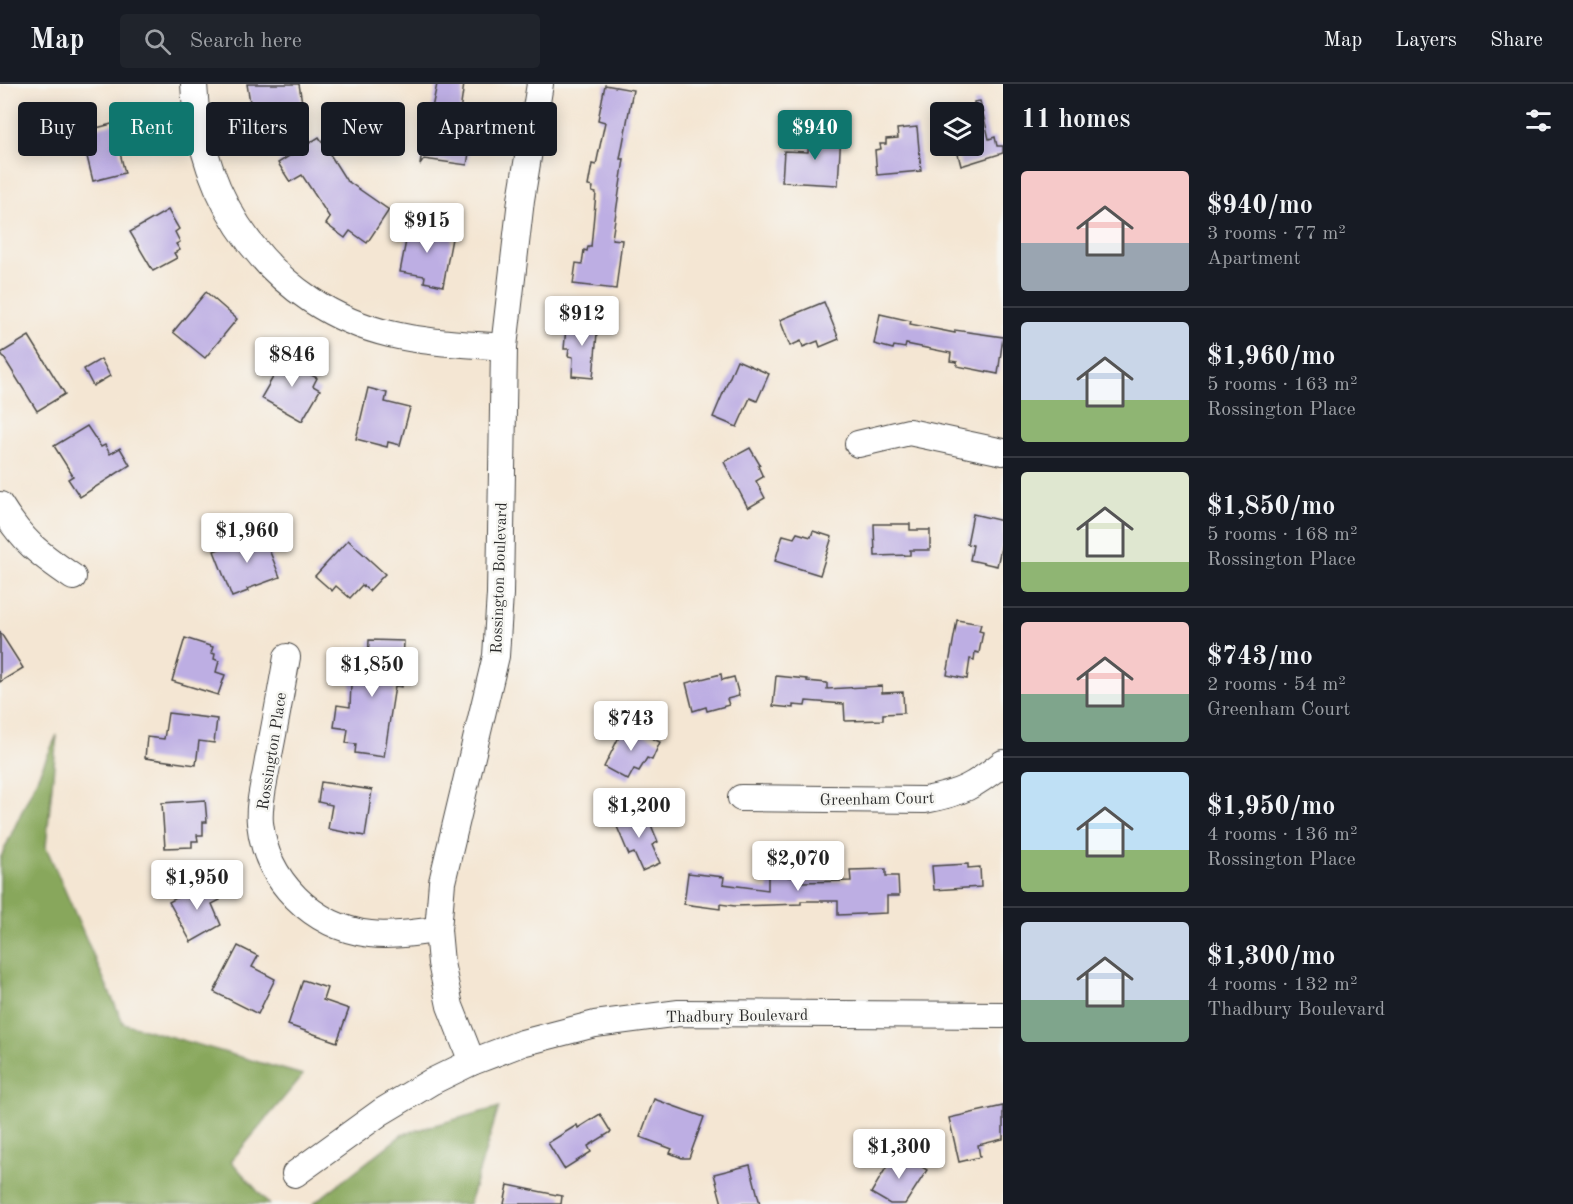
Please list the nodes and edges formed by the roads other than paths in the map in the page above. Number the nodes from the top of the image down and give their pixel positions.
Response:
1 (194, 84) edge
2 (540, 84) edge
3 (504, 347) junction
4 (858, 444) dead end
5 (1003, 452) edge
6 (0, 505) edge
7 (73, 577) dead end
8 (287, 657) dead end
9 (1003, 763) edge
10 (741, 798) dead end
11 (438, 930) junction
12 (1003, 1016) edge
13 (472, 1062) junction
14 (295, 1174) dead end

1 - 3 street
2 - 3 street, Rossington Boulevard
3 - 11 street, Rossington Boulevard
4 - 5 street
6 - 7 street
8 - 11 street, Rossington Place
9 - 10 street, Greenham Court
11 - 13 street, Rossington Boulevard
12 - 13 street, Thadbury Boulevard
13 - 14 street, Thadbury Boulevard

